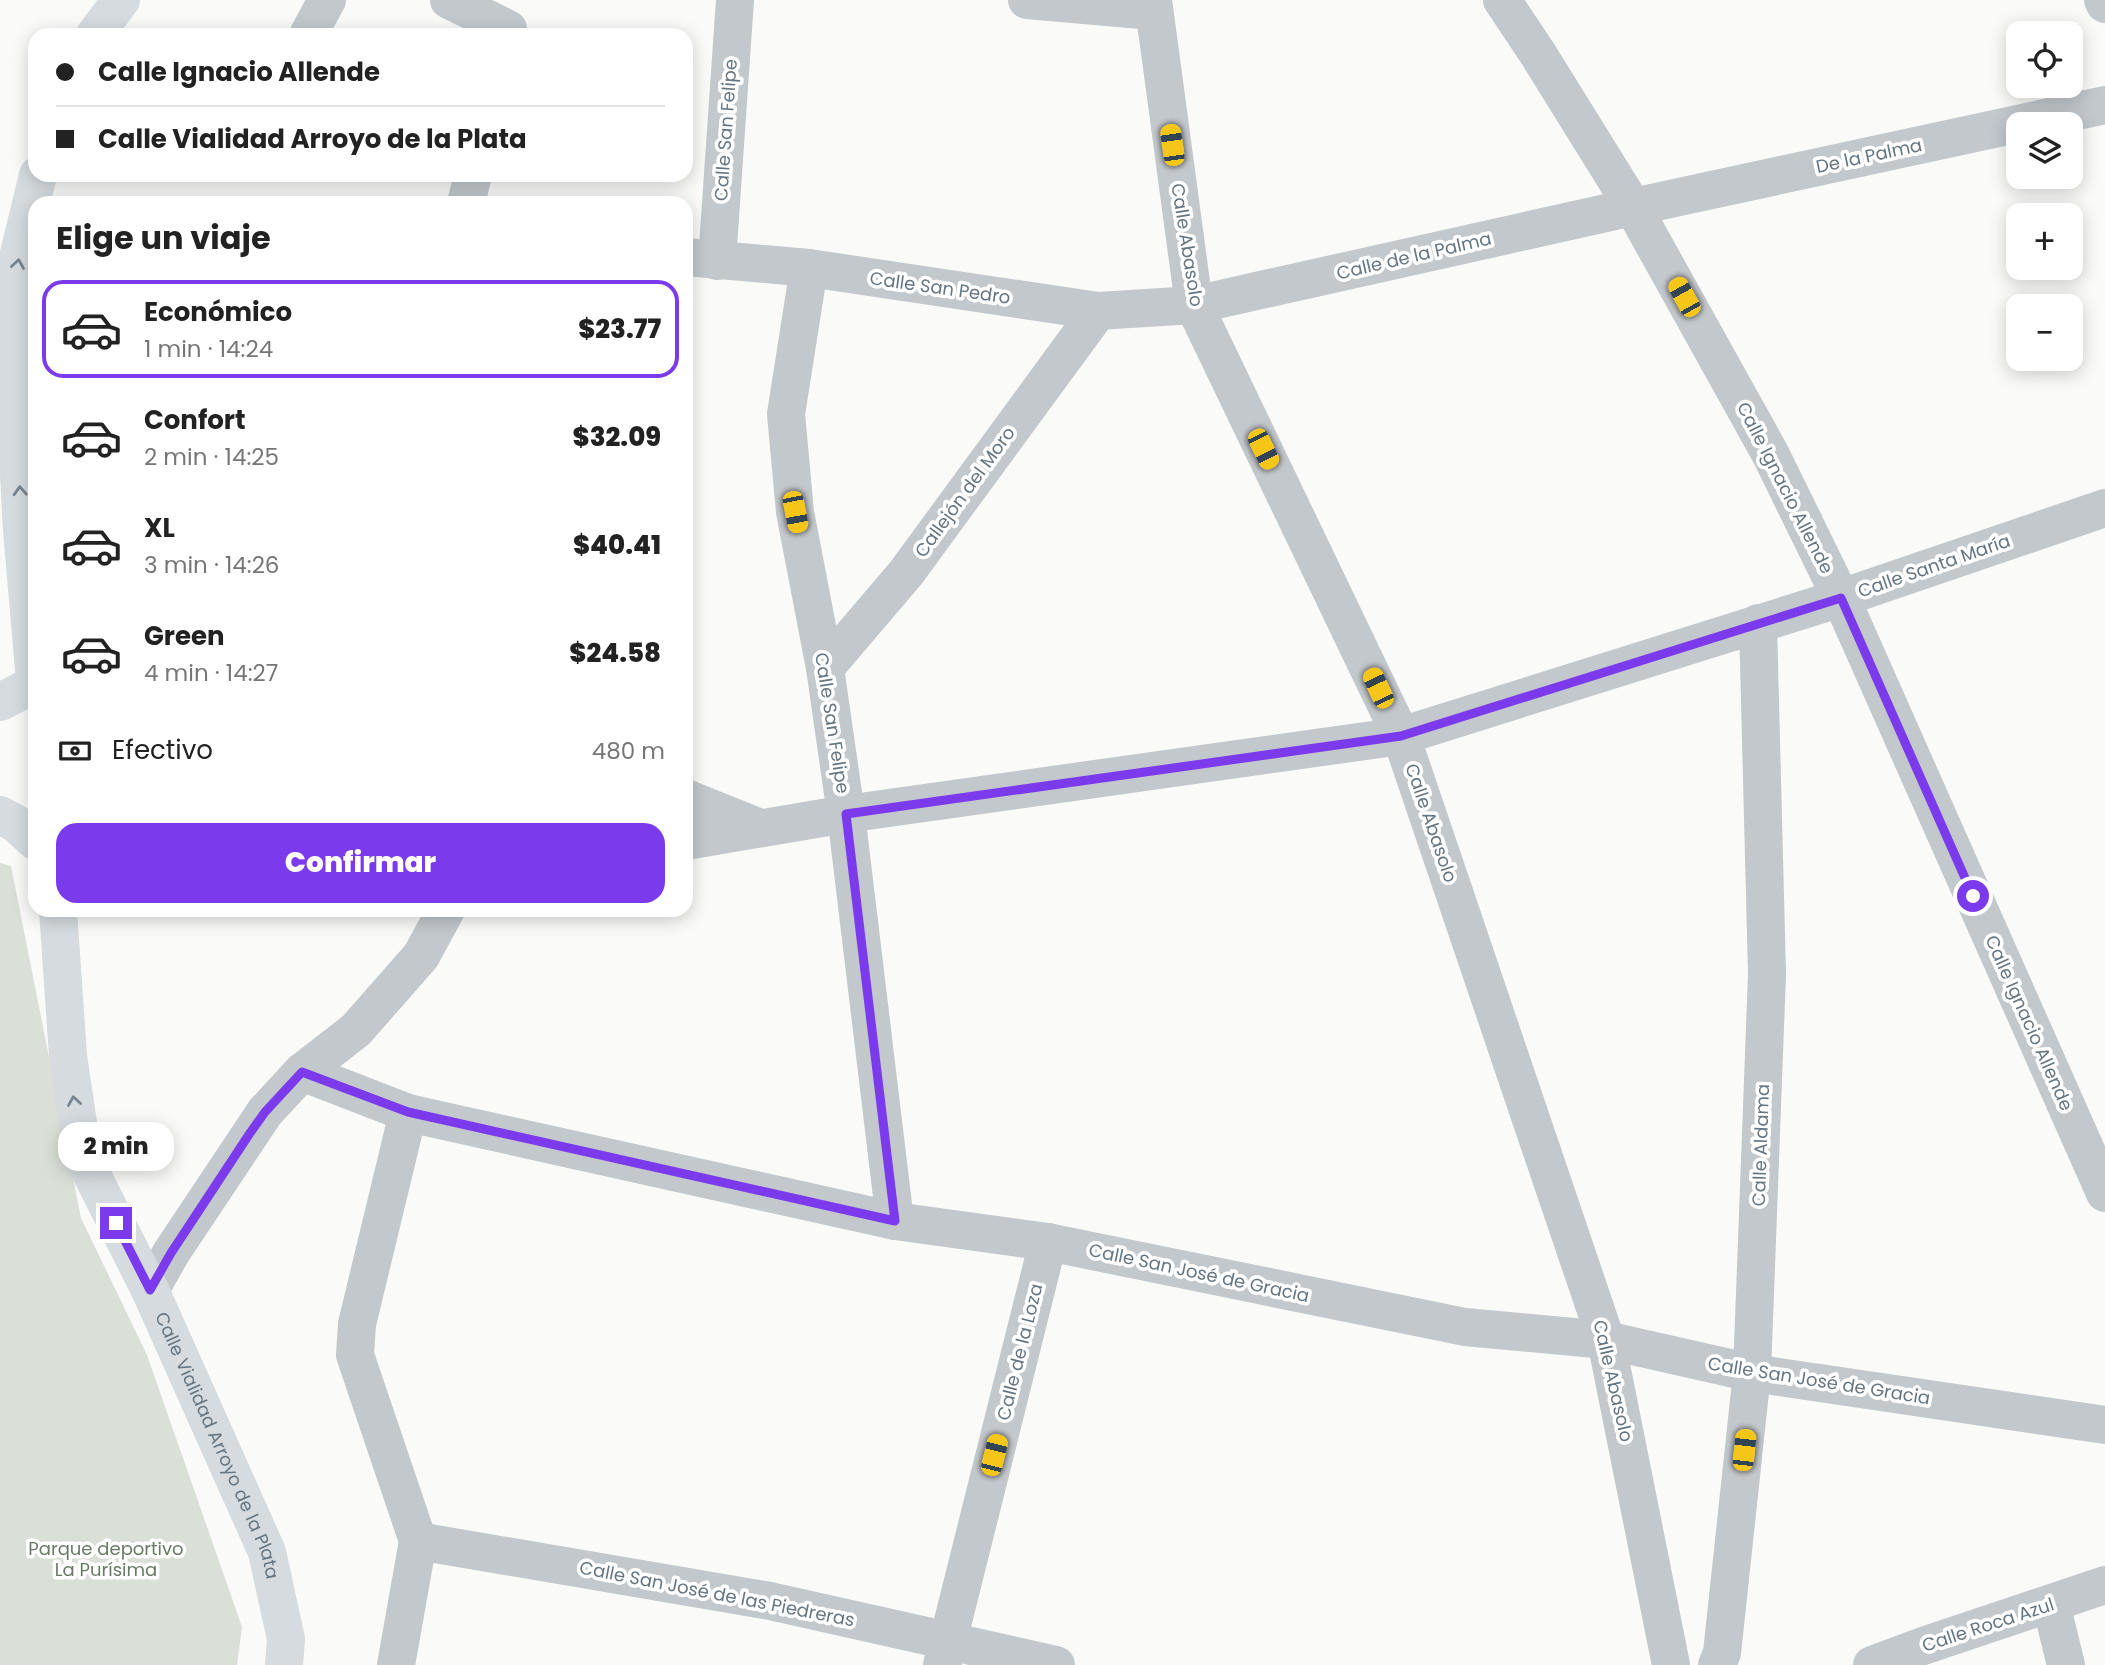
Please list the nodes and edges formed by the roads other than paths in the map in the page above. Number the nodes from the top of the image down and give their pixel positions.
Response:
1 (121, 0) edge
2 (327, 0) edge
3 (449, 0) edge
4 (735, 0) edge
5 (1027, 0) edge
6 (1502, 0) edge
7 (1153, 6) edge
8 (512, 21) edge
9 (100, 28) edge
10 (312, 28) edge
11 (2105, 105) edge
12 (1633, 207) junction
13 (28, 214) edge
14 (702, 259) edge
15 (809, 268) junction
16 (1194, 305) junction
17 (1098, 311) junction
18 (2105, 508) edge
19 (28, 532) edge
20 (1841, 598) junction
21 (1758, 623) junction
22 (825, 668) junction
23 (28, 686) edge
24 (0, 702) edge
25 (1401, 736) junction
26 (693, 801) edge
27 (846, 814) junction
28 (0, 815) edge
29 (758, 827) junction
30 (28, 835) edge
31 (693, 840) edge
32 (58, 917) edge
33 (442, 917) edge
34 (302, 1072) junction
35 (408, 1112) junction
36 (2105, 1193) edge
37 (895, 1221) junction
38 (1048, 1242) junction
39 (150, 1290) junction
40 (1606, 1340) junction
41 (1752, 1373) junction
42 (2105, 1426) edge
43 (418, 1541) junction
44 (2105, 1585) edge
45 (2050, 1604) junction
46 (945, 1653) edge
47 (1926, 1655) edge
48 (284, 1665) edge
49 (396, 1665) edge
50 (1056, 1665) edge
51 (1671, 1665) edge
52 (1717, 1665) edge
53 (1872, 1665) edge
54 (2066, 1665) edge

1 - 9 main road
2 - 10 street
3 - 8 street
4 - 14 street, Calle San Felipe
5 - 7 street
6 - 12 street, Calle Ignacio Allende
7 - 16 street, Calle Abasolo
11 - 12 street, De la Palma
12 - 16 street, Calle de la Palma
12 - 20 street, Calle Ignacio Allende
19 -> 13 main road
14 - 15 street, Calle San Pedro
15 - 17 street, Calle San Pedro
15 - 22 street, Calle San Felipe
16 - 17 street, Calle San Pedro
16 - 25 street, Calle Abasolo
17 - 22 street, Callejón del Moro
18 - 20 street, Calle Santa María
20 - 21 street, Calle Santa María
20 - 36 street, Calle Ignacio Allende
21 - 25 street, Calle Santa María
21 - 41 street, Calle Aldama
22 - 27 street, Calle San Felipe
23 - 24 main road
25 - 27 street, Calle Santa María
25 - 40 street, Calle Abasolo
26 - 29 street
27 - 29 street, Calle Santa María
27 - 37 street, Calle San Felipe
28 - 30 main road
29 - 31 street, Calle Santa María
39 -> 32 main road, Calle Vialidad Arroyo de la Plata
33 - 34 street
34 - 35 street, Calle San José de Gracia
34 - 39 street
35 - 37 street, Calle San José de Gracia
35 - 43 street
37 - 38 street, Calle San José de Gracia
38 - 40 street, Calle San José de Gracia
38 - 46 street, Calle de la Loza
39 - 48 main road, Calle Vialidad Arroyo de la Plata
40 - 41 street, Calle San José de Gracia
40 - 51 street, Calle Abasolo
41 - 42 street, Calle San José de Gracia
41 - 52 street, Calle Aldama
43 - 46 street, Calle San José de las Piedreras
43 - 49 street
44 - 45 street, Calle Roca Azul
45 - 47 street, Calle Roca Azul
45 - 54 street
46 - 50 street, Calle San José de las Piedreras
47 - 53 street, Calle Roca Azul

